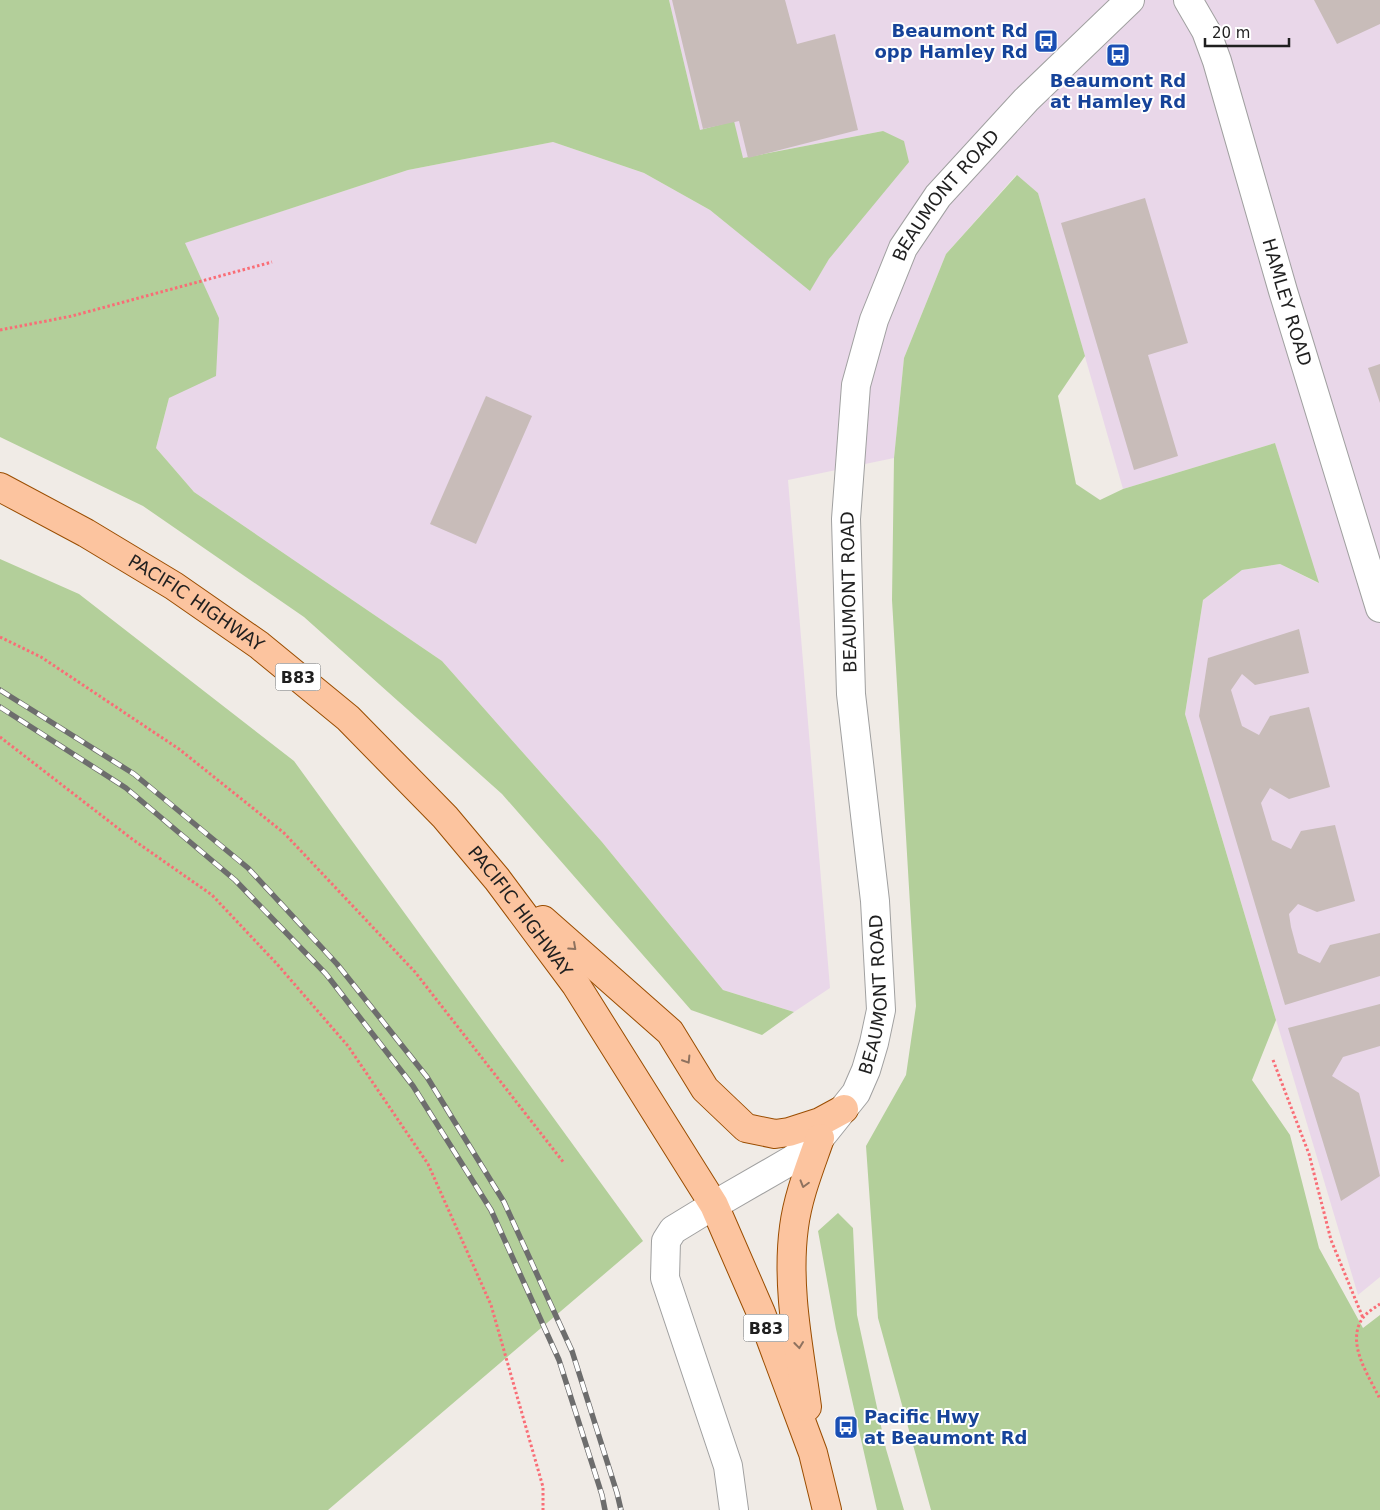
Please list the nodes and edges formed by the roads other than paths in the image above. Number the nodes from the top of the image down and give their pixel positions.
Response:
1 (1130, 0) edge
2 (1188, 0) edge
3 (0, 487) edge
4 (1380, 608) edge
5 (497, 879) junction
6 (844, 1109) junction
7 (820, 1138) junction
8 (714, 1205) junction
9 (813, 1453) junction
10 (734, 1510) edge
11 (826, 1510) edge

1 - 6 street, BEAUMONT ROAD
2 - 4 street, HAMLEY ROAD
3 - 5 main road, PACIFIC HIGHWAY / B83
5 -> 6 main road
5 - 8 main road, PACIFIC HIGHWAY / B83
6 - 7 street, BEAUMONT ROAD
7 - 8 street, BEAUMONT ROAD
7 -> 9 main road
8 - 9 main road, PACIFIC HIGHWAY / B83
8 - 10 street, BEAUMONT ROAD
9 - 11 main road, PACIFIC HIGHWAY / B83

